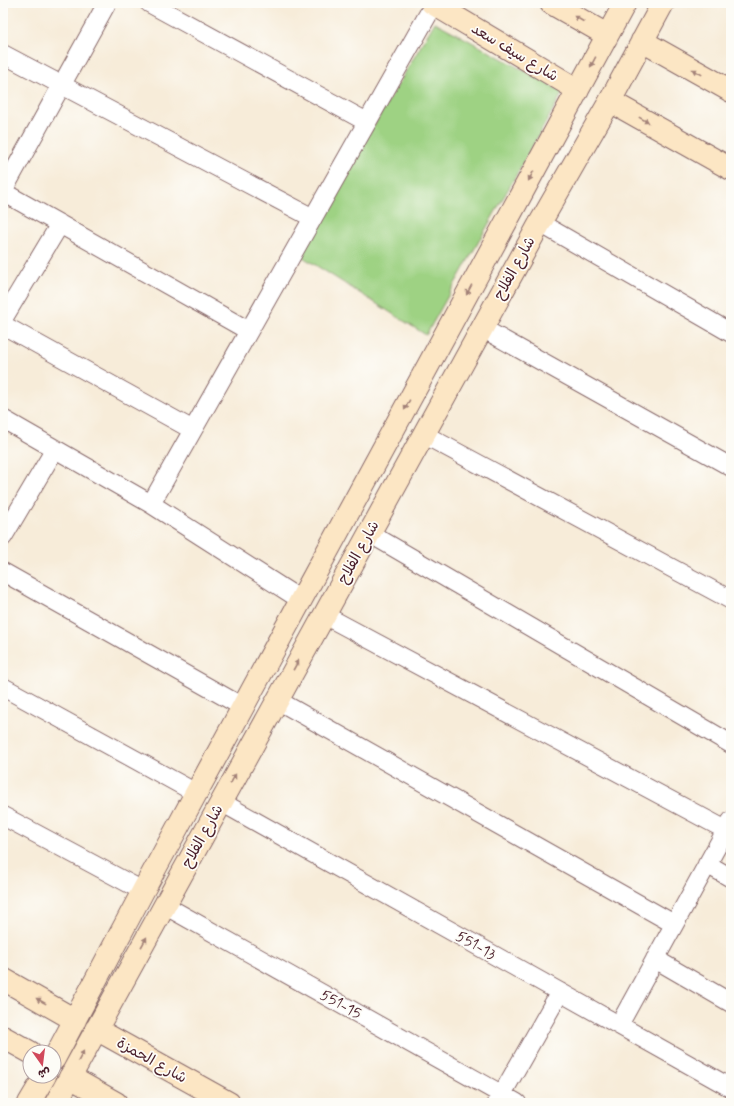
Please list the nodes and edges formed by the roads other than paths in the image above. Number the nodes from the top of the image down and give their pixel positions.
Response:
1 (107, 3) edge
2 (150, 3) edge
3 (433, 3) edge
4 (551, 3) edge
5 (625, 3) edge
6 (664, 3) edge
7 (607, 35) junction
8 (642, 41) junction
9 (3, 54) edge
10 (61, 85) junction
11 (578, 90) junction
12 (731, 91) edge
13 (610, 101) junction
14 (367, 122) junction
15 (731, 169) edge
16 (3, 192) edge
17 (313, 218) junction
18 (540, 223) junction
19 (60, 224) junction
20 (3, 319) edge
21 (3, 325) edge
22 (482, 328) junction
23 (249, 331) junction
24 (731, 333) edge
25 (3, 419) edge
26 (193, 430) junction
27 (423, 434) junction
28 (55, 449) junction
29 (731, 467) edge
30 (151, 504) junction
31 (369, 534) junction
32 (3, 537) edge
33 (3, 572) edge
34 (301, 600) junction
35 (731, 600) edge
36 (324, 615) junction
37 (3, 687) edge
38 (277, 700) junction
39 (243, 707) junction
40 (731, 744) edge
41 (196, 792) junction
42 (221, 802) junction
43 (3, 816) edge
44 (728, 825) edge
45 (707, 864) junction
46 (731, 878) edge
47 (143, 890) junction
48 (164, 905) junction
49 (674, 924) junction
50 (655, 959) junction
51 (3, 979) edge
52 (560, 992) junction
53 (731, 1003) edge
54 (75, 1020) junction
55 (619, 1025) junction
56 (96, 1029) junction
57 (3, 1037) edge
58 (62, 1044) edge
59 (22, 1048) edge
60 (70, 1077) junction
61 (40, 1084) edge
62 (731, 1088) edge
63 (505, 1100) edge
64 (29, 1103) edge
65 (56, 1103) edge
66 (116, 1103) edge
67 (229, 1103) edge

1 - 10 street
2 - 14 street
3 - 11 main road, شارع سيف سعد
3 - 14 street
7 -> 4 main road
5 - 7 main road, شارع الفلاح
6 - 8 main road, شارع الفلاح
7 -> 11 main road, شارع الفلاح
12 -> 8 main road
8 - 13 main road, شارع الفلاح
9 - 10 street
10 - 16 street
10 - 17 street
11 -> 34 main road, شارع الفلاح
13 -> 15 main road
13 - 18 main road, شارع الفلاح
14 - 17 street
16 - 19 street
17 - 23 street
18 - 22 main road, شارع الفلاح
18 - 24 street
19 - 20 street
19 - 23 street
21 - 26 street
22 - 27 main road, شارع الفلاح
22 - 29 street
23 - 26 street
25 - 28 street
26 - 30 street
27 - 31 main road, شارع الفلاح
27 - 35 street
28 - 30 street
28 - 32 street
30 - 34 street
31 - 36 main road, شارع الفلاح
31 - 40 street
33 - 39 street
34 - 39 main road, شارع الفلاح
38 -> 36 main road, شارع الفلاح
36 - 44 street
37 - 41 street
42 -> 38 main road, شارع الفلاح
38 - 49 street
39 - 41 main road, شارع الفلاح
41 - 47 main road, شارع الفلاح
42 - 48 main road, شارع الفلاح
42 - 52 street, 551-13
43 - 47 street
44 - 45 street
45 - 46 street
45 - 49 street
47 - 54 main road, شارع الفلاح
56 -> 48 main road, شارع الفلاح
48 - 63 street, 551-15
49 - 50 street
50 - 53 street
50 - 55 street
54 -> 51 main road
52 - 55 street, 551-13
52 - 63 street
54 - 58 main road, شارع الفلاح
55 - 62 street, 551-13
60 -> 56 main road, شارع الفلاح
56 - 67 main road, شارع الحمزة
57 - 59 main road
60 - 65 main road, شارع الفلاح
60 - 66 main road
61 - 64 main road

